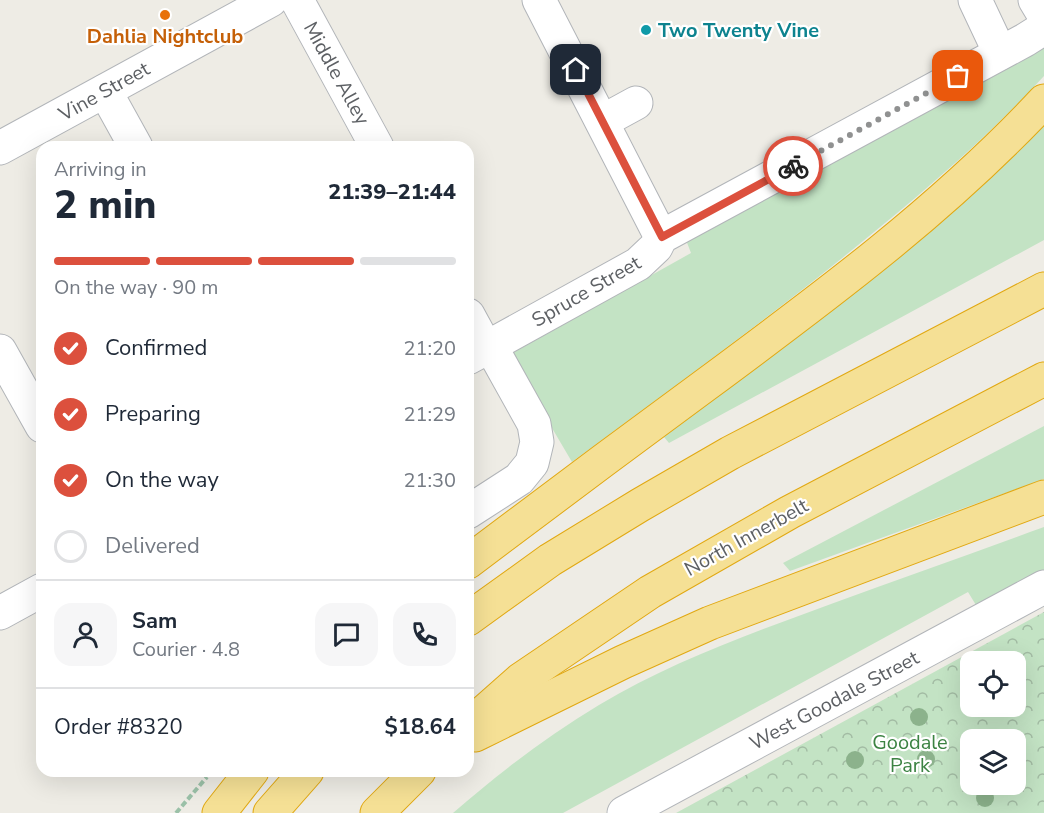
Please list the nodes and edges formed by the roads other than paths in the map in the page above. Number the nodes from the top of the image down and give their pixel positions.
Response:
1 (271, 0) edge
2 (297, 0) edge
3 (539, 0) edge
4 (975, 0) edge
5 (1035, 0) edge
6 (1044, 15) edge
7 (1044, 28) edge
8 (1000, 53) junction
9 (105, 91) junction
10 (1044, 101) edge
11 (636, 103) dead end
12 (603, 121) junction
13 (133, 141) edge
14 (374, 141) edge
15 (0, 148) edge
16 (662, 237) junction
17 (1044, 289) edge
18 (474, 331) edge
19 (481, 350) edge
20 (0, 351) edge
21 (1044, 379) edge
22 (36, 415) edge
23 (1044, 497) edge
24 (474, 508) edge
25 (474, 558) edge
26 (1044, 587) edge
27 (36, 593) edge
28 (0, 613) edge
29 (474, 615) edge
30 (474, 721) edge
31 (474, 735) edge
32 (247, 777) edge
33 (302, 777) edge
34 (413, 777) edge
35 (219, 813) edge
36 (270, 813) edge
37 (377, 813) edge
38 (624, 813) edge

1 - 9 street, Vine Street
2 - 14 street, Middle Alley
3 - 12 street
4 - 8 street
5 - 6 street
7 - 8 street, Spruce Street
8 - 16 street, Spruce Street
9 - 13 street
9 - 15 street, Vine Street
10 - 25 highway
11 - 12 street
12 - 16 street
16 - 19 street, Spruce Street
17 - 29 highway
18 - 19 street
19 - 24 street
20 - 22 street
21 - 30 highway, North Innerbelt
23 - 31 highway
26 - 38 street, West Goodale Street
27 - 28 street
32 - 35 highway
33 - 36 highway
34 - 37 highway

